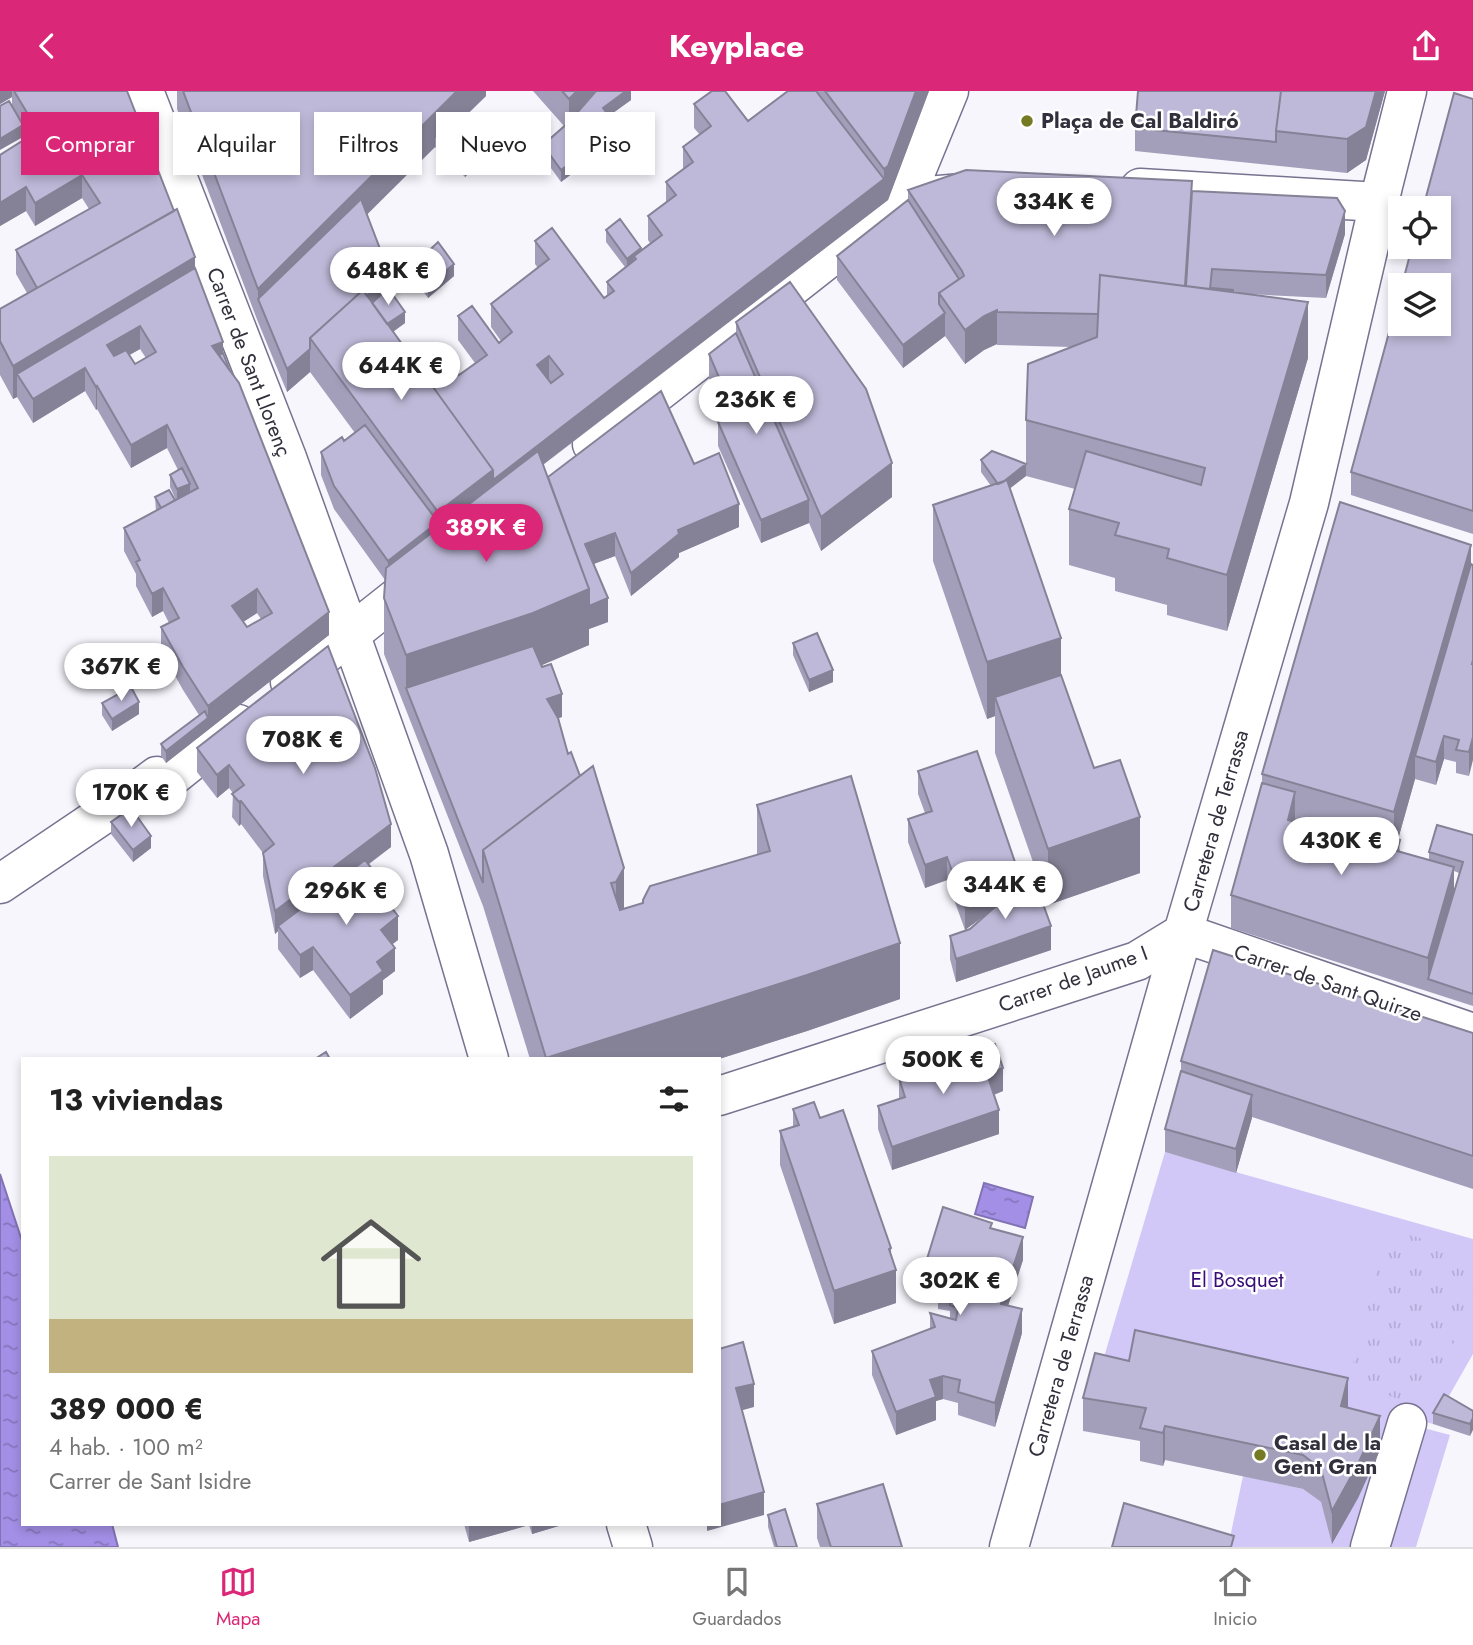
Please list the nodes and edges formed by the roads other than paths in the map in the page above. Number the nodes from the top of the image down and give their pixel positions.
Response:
1 (144, 91) edge
2 (949, 91) edge
3 (1407, 91) edge
4 (1103, 185) edge
5 (992, 192) edge
6 (905, 198) junction
7 (1379, 202) junction
8 (568, 463) edge
9 (1309, 503) junction
10 (1347, 516) edge
11 (448, 557) edge
12 (351, 634) junction
13 (0, 884) edge
14 (1183, 933) junction
15 (1473, 1033) edge
16 (488, 1057) edge
17 (721, 1095) edge
18 (1407, 1423) dead end
19 (627, 1526) edge
20 (633, 1547) edge
21 (1009, 1547) edge
22 (1370, 1547) edge

1 - 12 street, Carrer de Sant Llorenç
2 - 6 street
3 - 7 street, Carretera de Terrassa
4 - 7 street
5 - 6 street
6 - 8 street
7 - 9 street, Carretera de Terrassa
9 - 10 street
9 - 14 street, Carretera de Terrassa
11 - 12 street
12 - 13 street
12 - 16 street, Carrer de Sant Llorenç
14 - 15 street, Carrer de Sant Quirze
14 - 17 street, Carrer de Jaume I
14 - 21 street, Carretera de Terrassa
18 - 22 street
19 - 20 street

